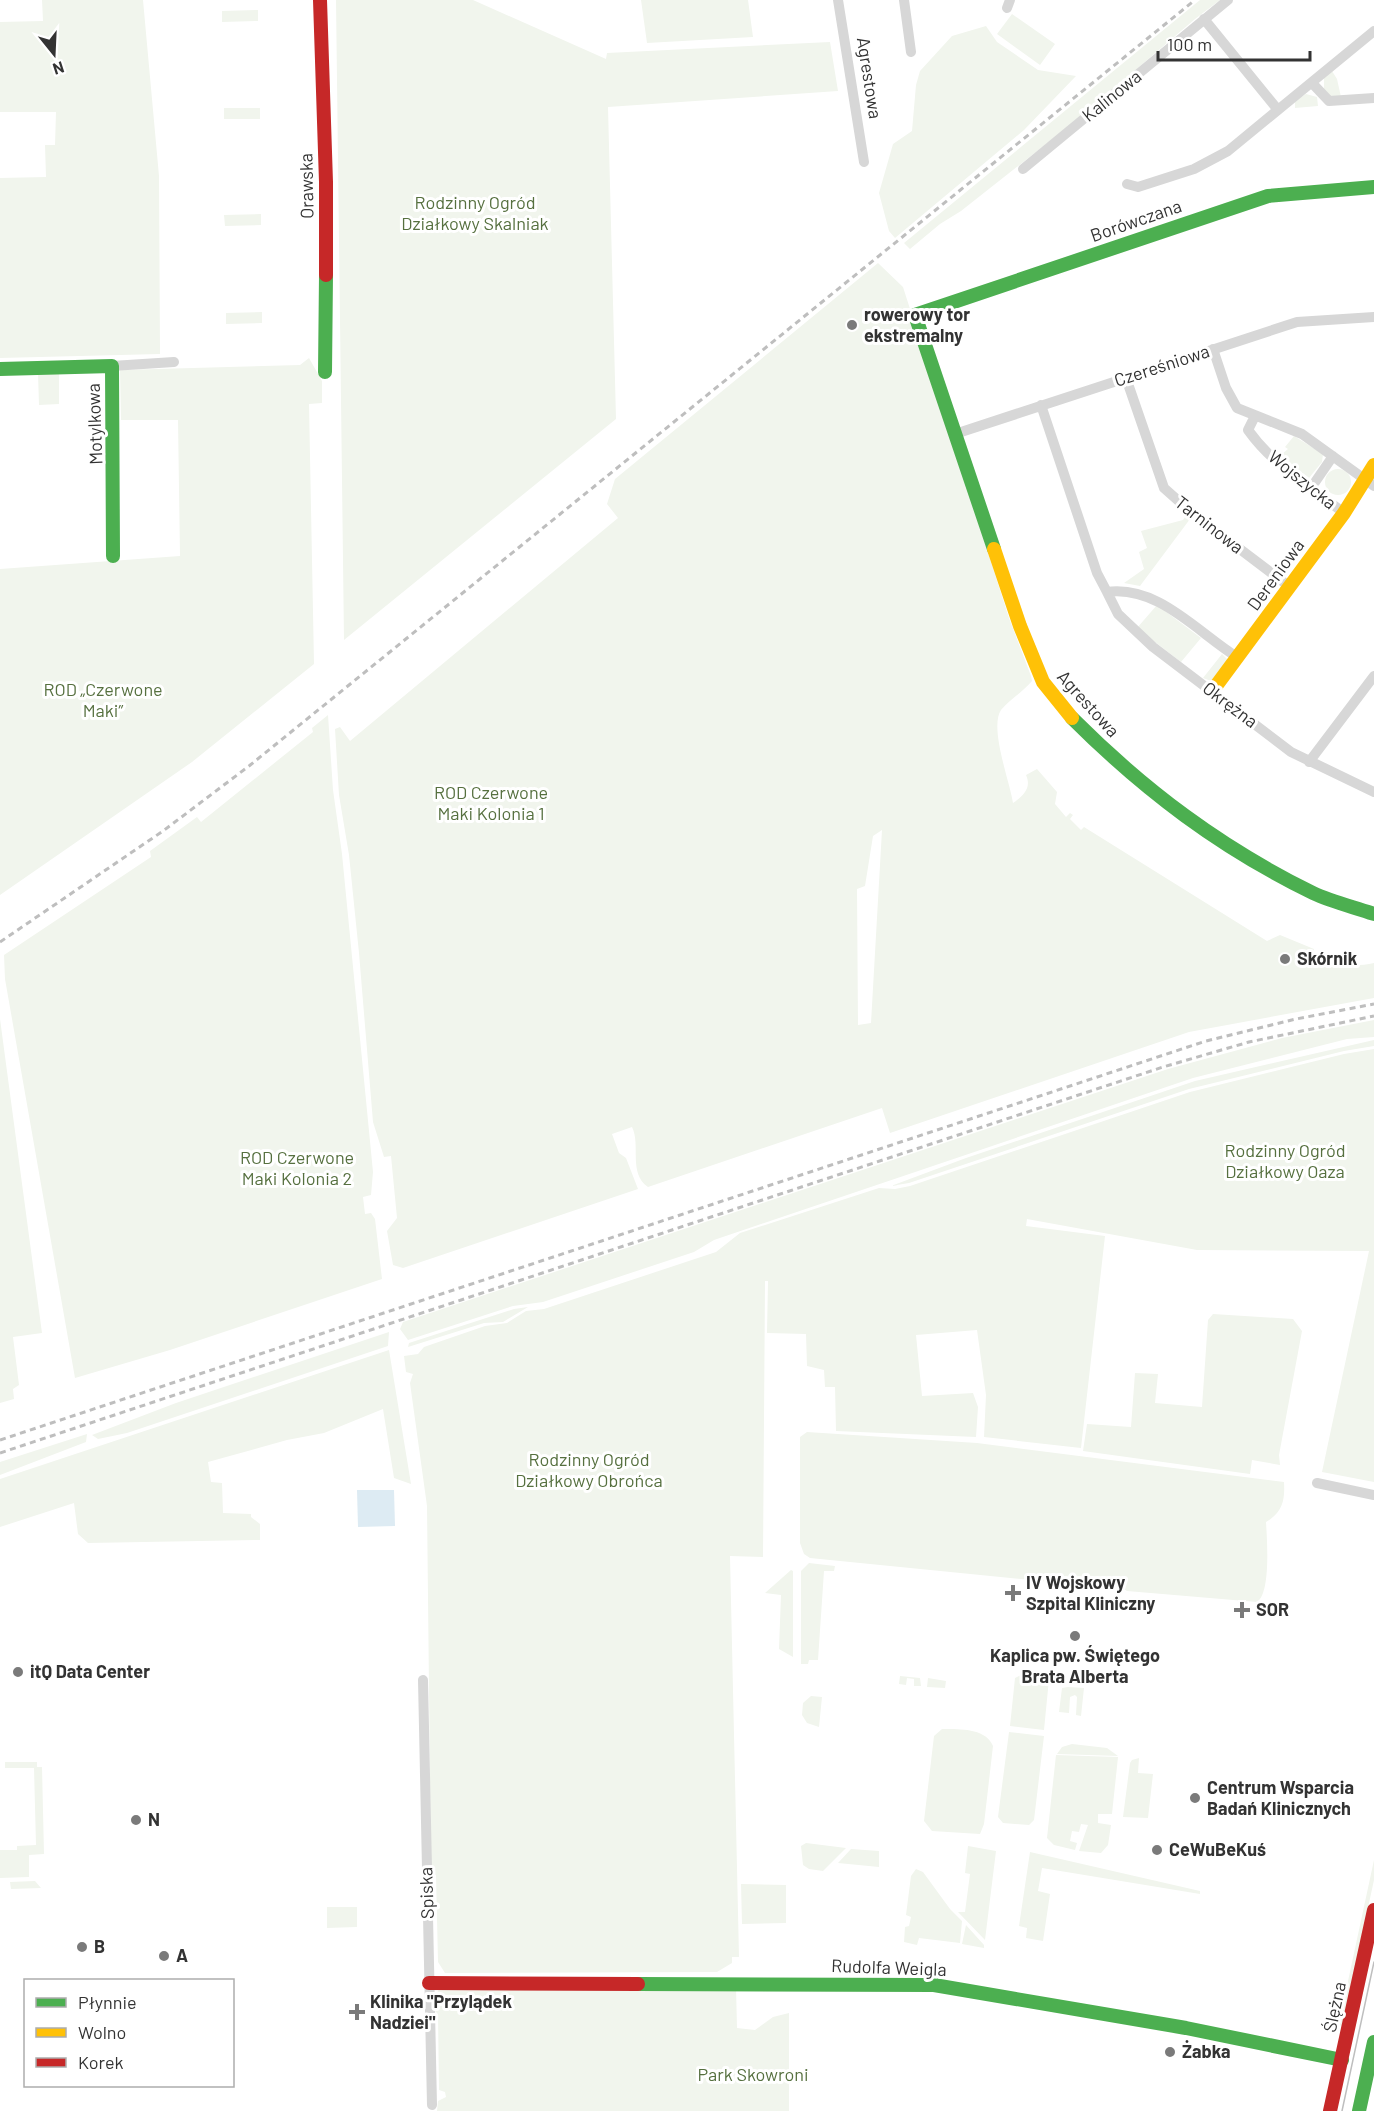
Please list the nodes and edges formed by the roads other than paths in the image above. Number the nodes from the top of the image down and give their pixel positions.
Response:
1 (320, 0) edge
2 (838, 0) edge
3 (904, 0) edge
4 (1228, 0) edge
5 (1204, 19) junction
6 (1374, 31) edge
7 (911, 52) dead end
8 (1312, 83) junction
9 (1374, 98) edge
10 (1278, 110) junction
11 (864, 162) dead end
12 (1023, 169) dead end
13 (1126, 184) dead end
14 (1374, 187) edge
15 (915, 315) joint
16 (1374, 316) edge
17 (1213, 349) junction
18 (174, 362) dead end
19 (112, 366) junction
20 (0, 369) edge
21 (325, 372) dead end
22 (1126, 378) junction
23 (1041, 405) junction
24 (1255, 416) junction
25 (955, 434) junction
26 (1333, 456) junction
27 (1374, 465) edge
28 (1370, 483) edge
29 (1311, 488) junction
30 (1344, 513) junction
31 (113, 556) dead end
32 (1290, 587) junction
33 (1107, 592) junction
34 (1237, 657) junction
35 (1374, 676) edge
36 (1213, 690) junction
37 (1309, 762) junction
38 (1374, 792) edge
39 (1374, 914) edge
40 (1317, 1483) dead end
41 (1374, 1495) edge
42 (423, 1680) dead end
43 (1374, 1910) edge
44 (429, 1983) junction
45 (1374, 2042) edge
46 (1341, 2060) junction
47 (432, 2105) dead end
48 (1330, 2111) edge
49 (1359, 2111) edge

1 - 21 street, Orawska
2 - 11 street, Agrestowa
3 - 7 street
4 - 5 street, Kalinowa
5 - 10 street
5 - 12 street, Kalinowa
6 - 8 street
8 - 9 street
8 - 10 street
10 - 13 street
14 - 15 street, Borówczana
15 - 25 street, Agrestowa
16 - 17 street, Czereśniowa
17 - 22 street, Czereśniowa
17 - 24 street, Wojszycka
18 - 19 street
19 - 20 street, Motylkowa
19 - 31 street, Motylkowa
22 - 23 street, Czereśniowa
22 - 32 street, Tarninowa
23 - 25 street, Czereśniowa
23 - 33 street, Okrężna
24 - 26 street, Wojszycka
24 - 29 street, Wojszycka
25 - 39 street, Agrestowa
26 - 28 street, Wojszycka
26 - 29 street
27 - 28 street, Dereniowa
28 - 30 street, Dereniowa
29 - 30 street, Wojszycka
30 - 32 street, Dereniowa
32 - 34 street, Dereniowa
33 - 34 street
33 - 36 street, Okrężna
34 - 36 street, Dereniowa
35 - 37 street
36 - 37 street, Okrężna
37 - 38 street, Okrężna
40 - 41 street
42 - 44 street, Spiska
43 - 46 street, Ślężna
44 - 46 street, Rudolfa Weigla
44 - 47 street, Spiska
45 - 49 street
46 - 48 street, Ślężna

